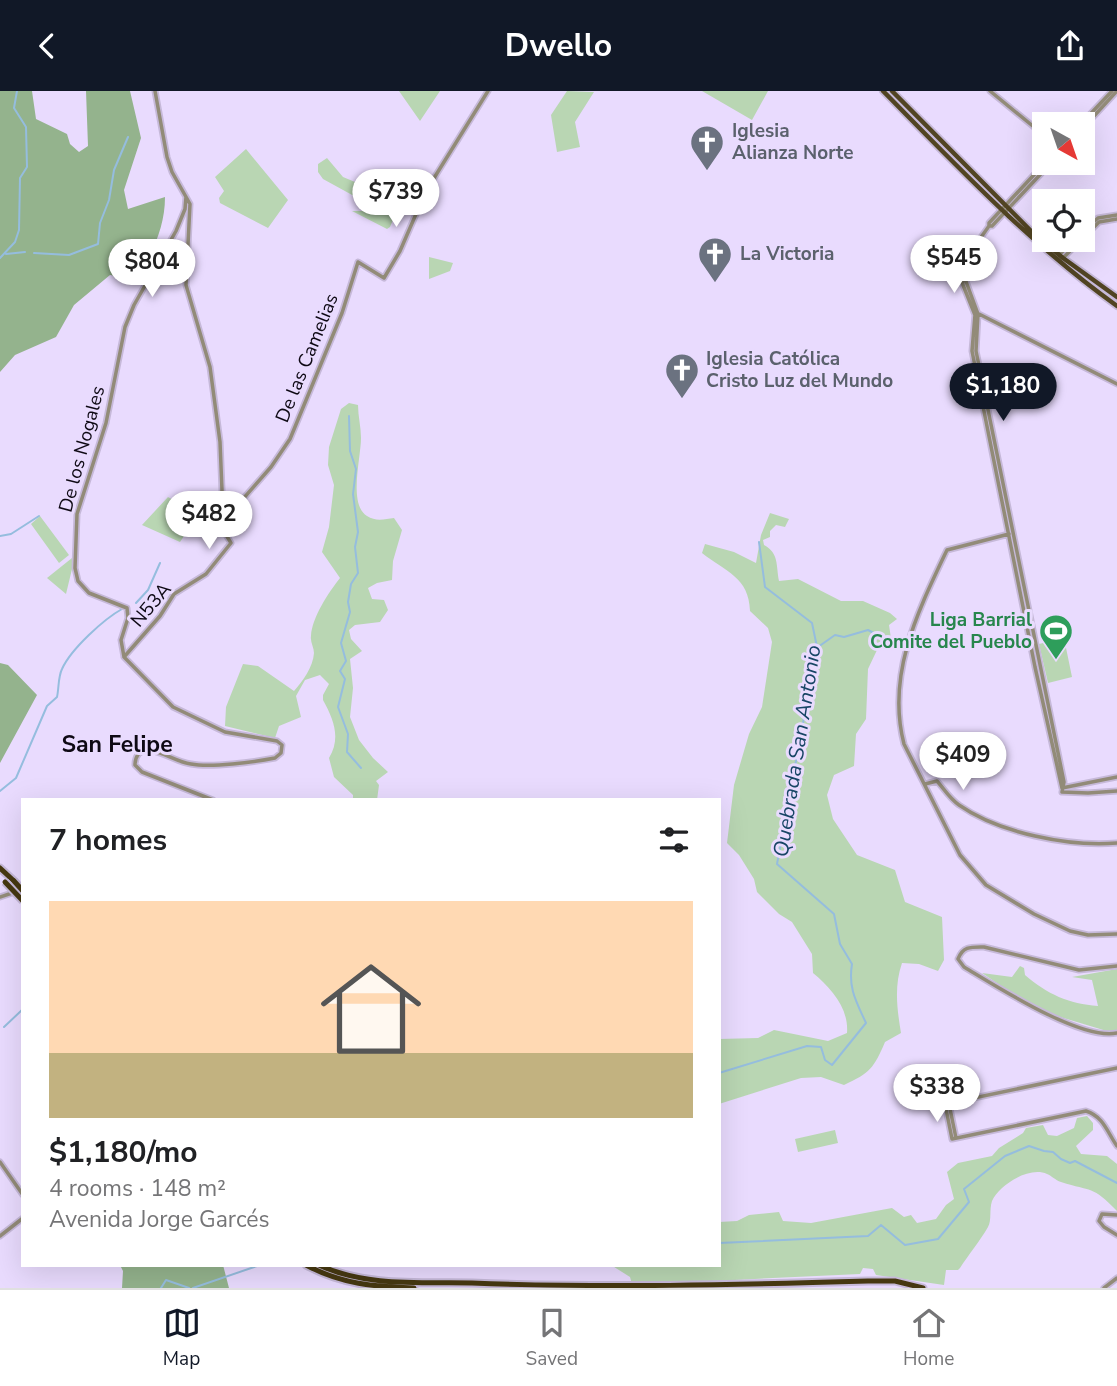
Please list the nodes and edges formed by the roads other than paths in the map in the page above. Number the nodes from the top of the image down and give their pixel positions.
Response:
1 (155, 91) edge
2 (488, 91) edge
3 (883, 91) edge
4 (892, 91) edge
5 (990, 91) edge
6 (1114, 91) edge
7 (1095, 112) edge
8 (1032, 125) edge
9 (1035, 175) edge
10 (1039, 175) edge
11 (187, 197) junction
12 (1004, 210) junction
13 (1117, 217) edge
14 (1095, 221) edge
15 (1095, 226) edge
16 (1064, 252) edge
17 (1066, 252) edge
18 (1061, 256) junction
19 (1086, 275) junction
20 (1082, 280) junction
21 (1117, 297) edge
22 (1117, 306) edge
23 (976, 313) junction
24 (1117, 384) edge
25 (220, 525) junction
26 (1011, 533) junction
27 (124, 657) junction
28 (1117, 777) edge
29 (924, 785) junction
30 (1062, 790) junction
31 (1117, 791) edge
32 (209, 798) edge
33 (1117, 843) edge
34 (0, 868) edge
35 (2, 880) edge
36 (21, 888) edge
37 (21, 891) edge
38 (0, 897) edge
39 (21, 899) edge
40 (1117, 934) edge
41 (1117, 966) edge
42 (1117, 1033) edge
43 (1117, 1068) edge
44 (1117, 1146) edge
45 (0, 1163) edge
46 (21, 1192) edge
47 (1117, 1215) edge
48 (21, 1220) edge
49 (0, 1226) edge
50 (2, 1234) edge
51 (1117, 1235) edge
52 (310, 1267) edge
53 (324, 1267) edge
54 (1117, 1278) edge
55 (414, 1288) edge
56 (923, 1288) edge
57 (1104, 1288) edge

1 - 11 street
2 - 25 street, De las Camelias
3 - 12 main road
4 - 12 main road
5 - 8 street
6 - 7 street
9 - 12 street
10 - 12 street
11 - 25 street
11 - 27 street, De los Nogales
12 - 18 main road
12 - 20 main road
12 - 23 street
13 - 14 street
13 - 15 street
16 - 18 street
17 - 18 street
18 - 19 main road
19 - 20 main road
19 - 21 main road
20 - 22 main road
23 - 24 street
23 - 26 street
25 - 27 street, N53A
26 - 29 street
26 - 30 street
27 - 32 street
28 - 30 street
29 - 33 street
29 - 40 street
30 - 31 street
34 - 36 highway, bridge
35 - 39 highway, bridge
37 - 38 street
41 - 42 street
43 - 44 street
45 - 46 street
47 - 51 street
48 - 50 street
49 - 50 street
52 - 55 highway
53 - 56 highway
54 - 57 street

